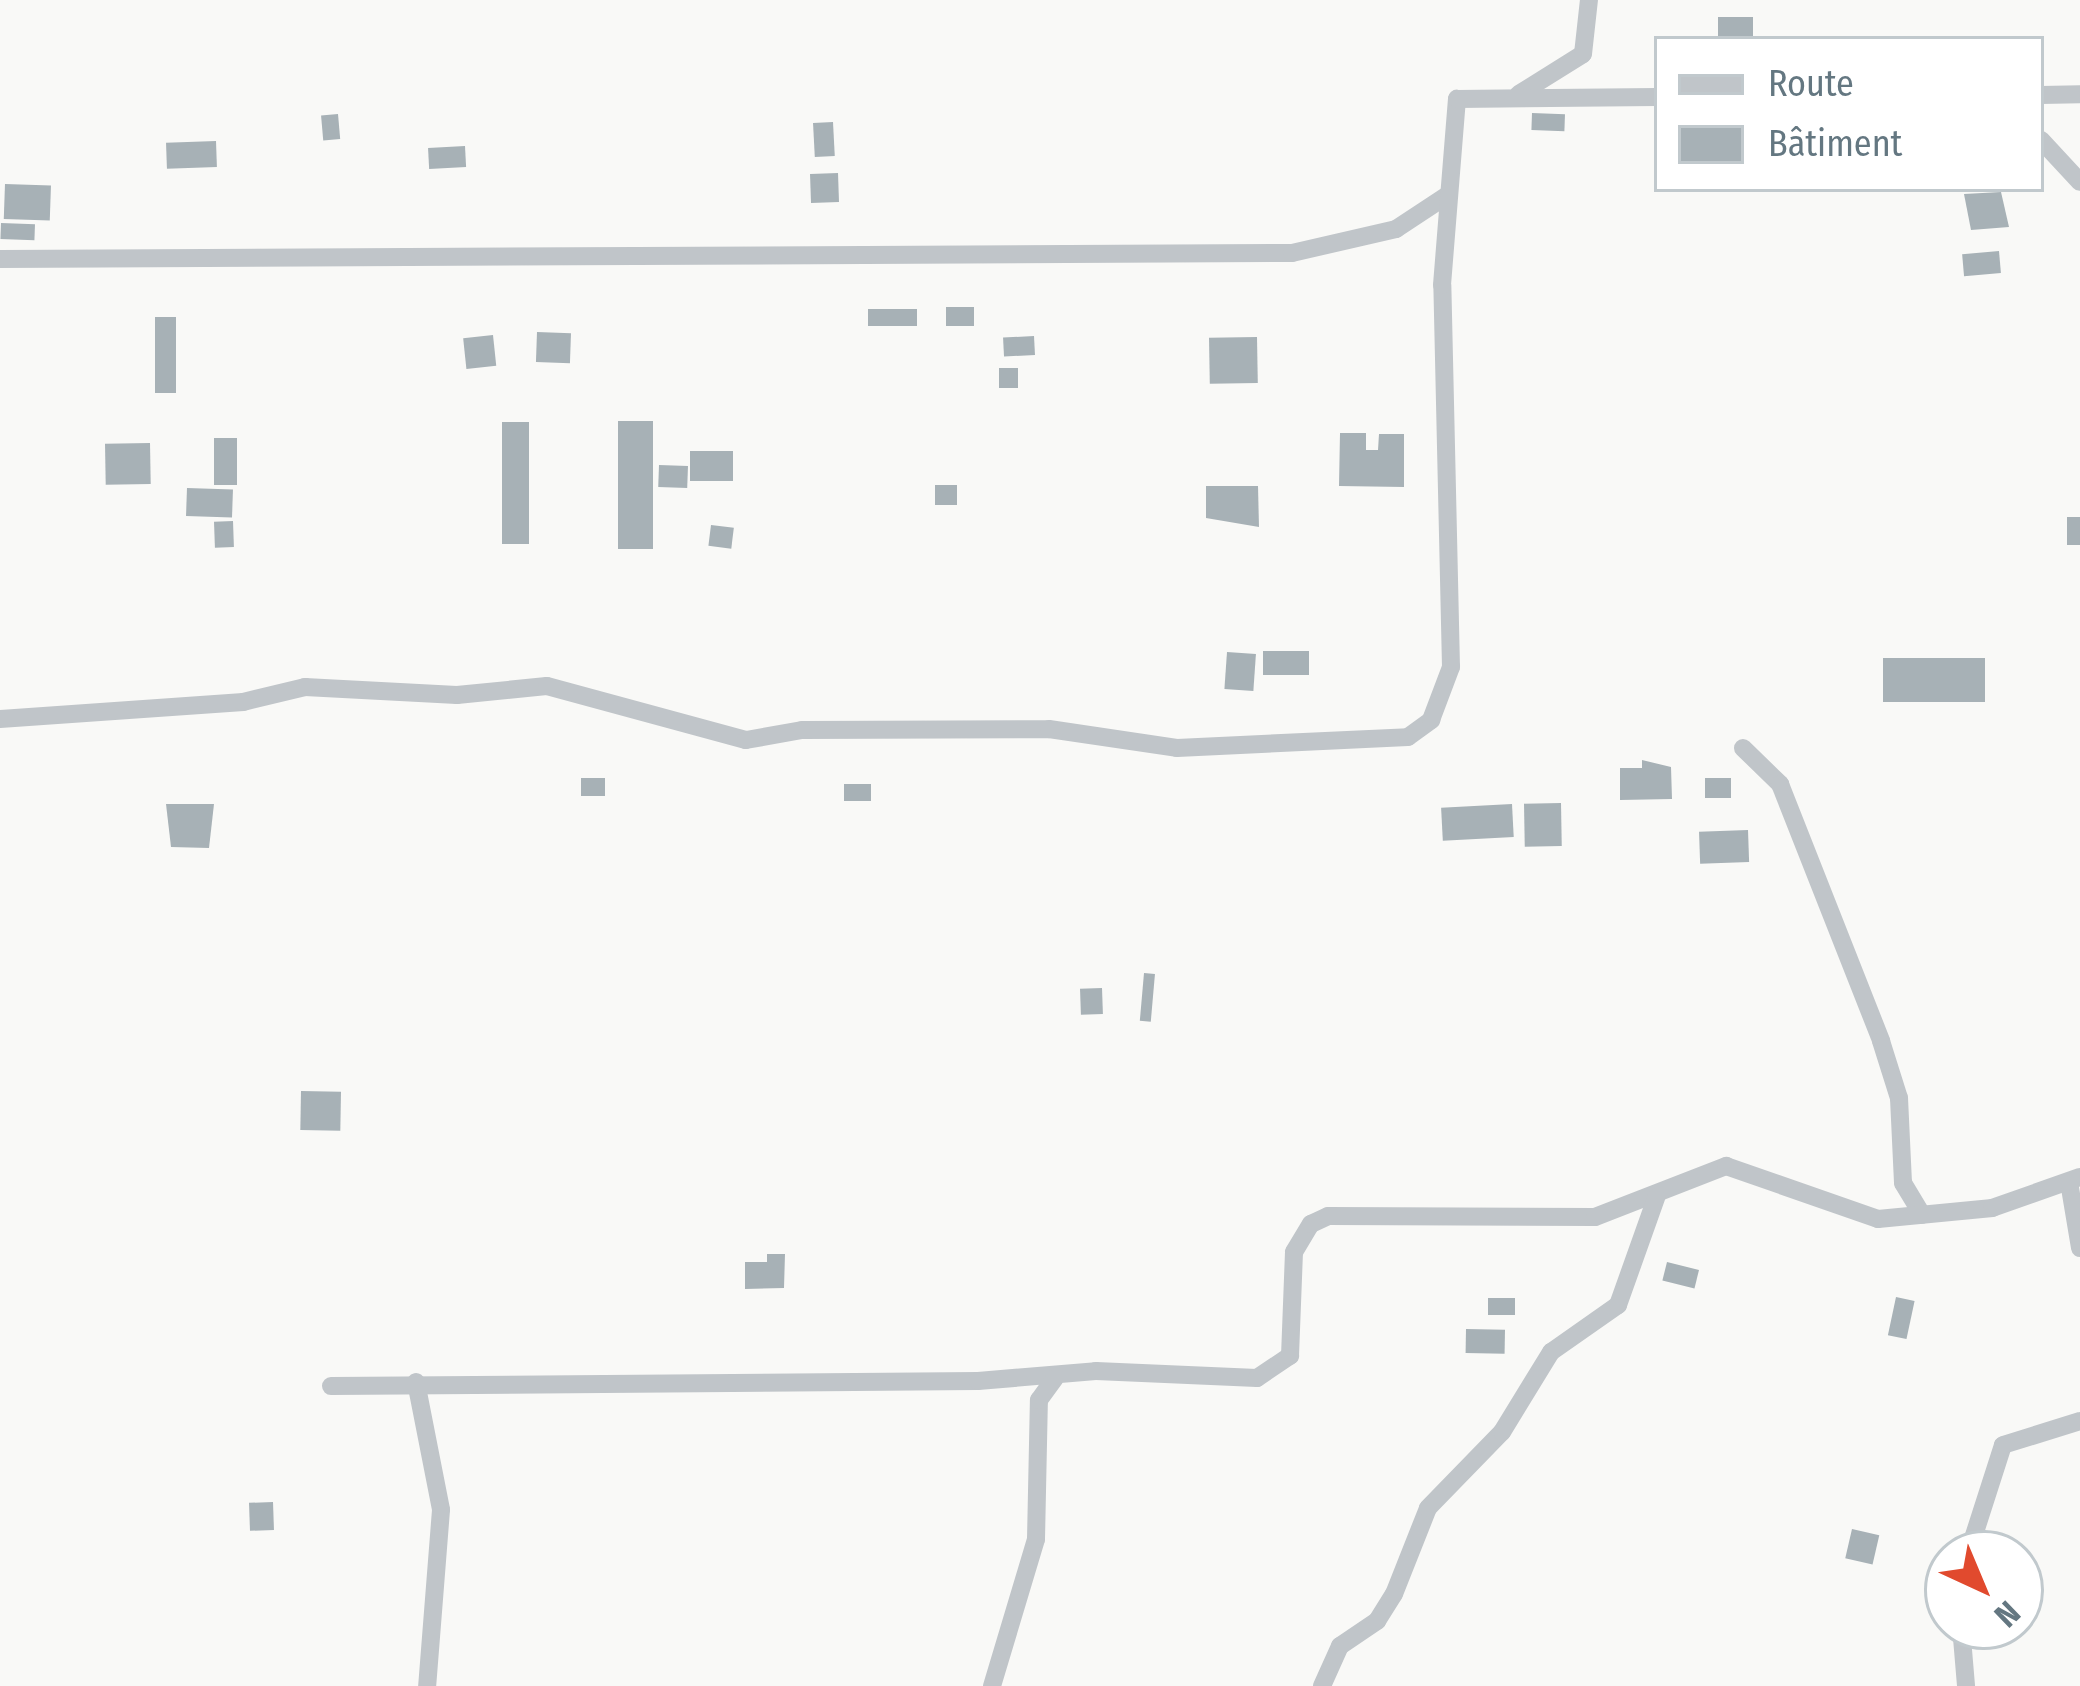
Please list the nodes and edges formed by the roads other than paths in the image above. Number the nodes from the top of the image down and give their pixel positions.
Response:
1 (1589, 0) edge
2 (1520, 94) junction
3 (2080, 94) edge
4 (2044, 95) edge
5 (1654, 98) edge
6 (2044, 143) edge
7 (2080, 182) edge
8 (1446, 196) junction
9 (0, 259) edge
10 (0, 719) edge
11 (1743, 748) dead end
12 (2075, 1179) edge
13 (1656, 1198) junction
14 (1922, 1215) junction
15 (2080, 1248) edge
16 (1055, 1378) junction
17 (416, 1382) junction
18 (332, 1386) dead end
19 (2080, 1421) edge
20 (1976, 1530) edge
21 (1963, 1650) edge
22 (427, 1686) edge
23 (992, 1686) edge
24 (1322, 1686) edge
25 (1966, 1686) edge

1 - 2 street
2 - 5 street
2 - 8 street
3 - 4 street
6 - 7 street
8 - 9 street
8 - 10 street
11 - 14 street
12 - 14 street
12 - 15 street
13 - 14 street
13 - 16 street
13 - 24 street
16 - 17 street
16 - 23 street
17 - 18 street
17 - 22 street
19 - 20 street
21 - 25 street

